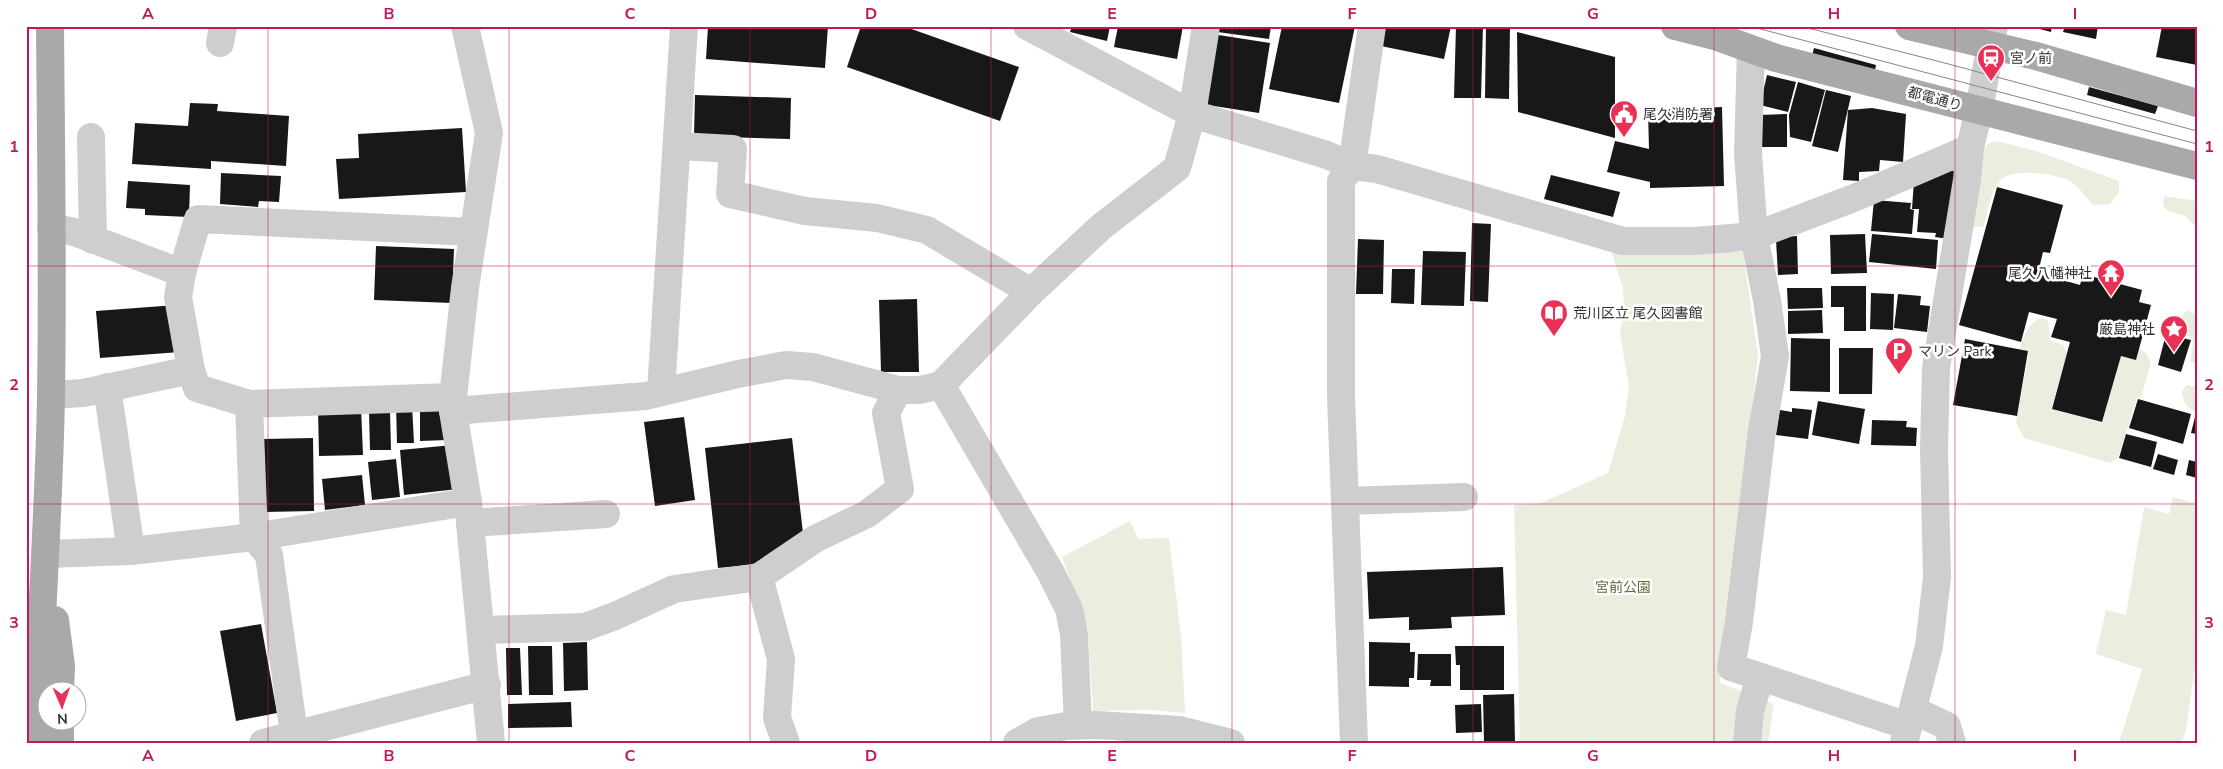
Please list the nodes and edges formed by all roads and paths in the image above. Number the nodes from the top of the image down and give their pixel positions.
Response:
1 (50, 26) edge
2 (465, 26) edge
3 (684, 26) edge
4 (1028, 26) edge
5 (1206, 26) edge
6 (1372, 26) edge
7 (1675, 26) edge
8 (1909, 26) edge
9 (1992, 36) edge
10 (1751, 49) junction
11 (2197, 103) edge
12 (1979, 110) junction
13 (1192, 114) junction
14 (91, 137) dead end
15 (678, 146) junction
16 (1970, 148) junction
17 (1352, 166) junction
18 (2197, 166) edge
19 (52, 227) junction
20 (473, 232) junction
21 (1754, 236) junction
22 (93, 240) junction
23 (182, 272) junction
24 (1031, 292) junction
25 (191, 370) junction
26 (941, 385) junction
27 (107, 387) junction
28 (898, 390) junction
29 (661, 392) junction
30 (51, 395) junction
31 (249, 404) junction
32 (453, 404) junction
33 (1464, 497) dead end
34 (1345, 501) junction
35 (469, 513) junction
36 (606, 514) dead end
37 (254, 537) junction
38 (131, 551) junction
39 (47, 554) junction
40 (758, 577) junction
41 (482, 630) junction
42 (1760, 677) junction
43 (49, 682) edge
44 (487, 685) junction
45 (1908, 727) edge
46 (1090, 731) edge
47 (294, 734) junction
48 (263, 743) edge
49 (491, 743) edge
50 (786, 743) edge
51 (1017, 743) edge
52 (1231, 743) edge
53 (1354, 743) edge
54 (1747, 743) edge
55 (1952, 743) edge

1 - 19 main road
2 - 20 street
3 - 15 street
4 - 13 street
5 - 13 street
6 - 17 street
7 - 10 main road, 都電通り
8 - 9 main road
9 - 11 main road
9 - 12 street
10 - 12 main road, 都電通り
10 - 21 street
12 - 16 street
12 - 18 main road, 都電通り
13 - 17 street
13 - 24 street
14 - 22 street
15 - 24 street
15 - 29 street
16 - 21 street
16 - 45 street
17 - 21 street
17 - 34 street
19 - 22 street
19 - 30 main road
20 - 23 street
20 - 32 street
21 - 42 street
22 - 23 street
23 - 25 street
24 - 26 street
25 - 27 street
25 - 31 street
26 - 28 street
26 - 46 street
27 - 30 street
27 - 38 street
28 - 29 street
28 - 40 street
29 - 32 street
30 - 39 main road
31 - 32 street
31 - 37 street
32 - 35 street
33 - 34 street
34 - 53 street
35 - 36 street
35 - 37 street
35 - 41 street
37 - 38 street
37 - 47 street
38 - 39 street
39 - 43 main road
40 - 41 street
40 - 50 street
41 - 44 street
42 - 45 street
42 - 54 street
44 - 47 street
44 - 49 street
45 - 55 street
46 - 51 street
46 - 52 street
47 - 48 street

